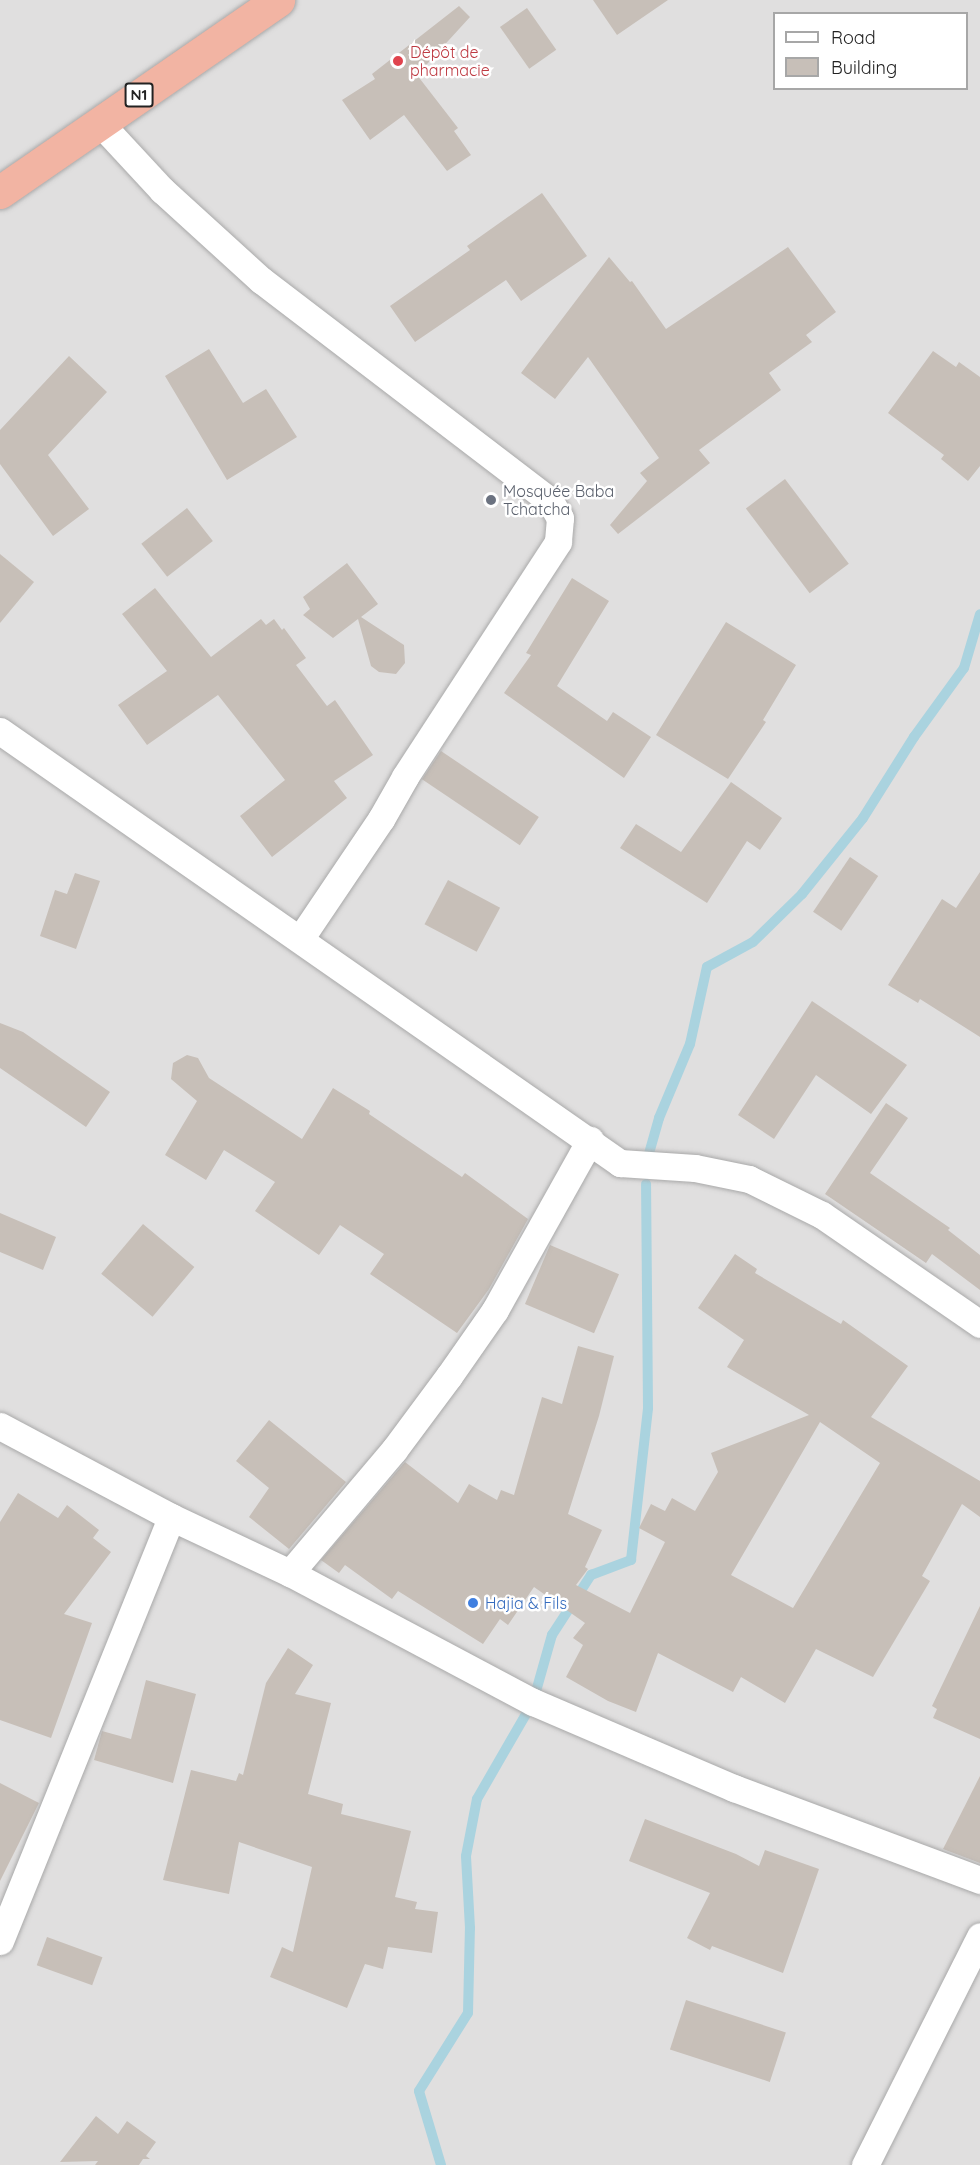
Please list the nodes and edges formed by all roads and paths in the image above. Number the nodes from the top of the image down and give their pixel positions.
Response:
1 (279, 0) edge
2 (99, 122) junction
3 (0, 192) edge
4 (0, 731) edge
5 (300, 939) junction
6 (590, 1140) junction
7 (980, 1324) edge
8 (0, 1426) edge
9 (171, 1517) junction
10 (290, 1573) junction
11 (980, 1880) edge
12 (980, 1936) edge
13 (0, 1941) edge
14 (865, 2165) edge

1 - 2 highway, N1
2 - 3 highway, N1
2 - 5 street
4 - 5 street
5 - 6 street
6 - 7 street
6 - 10 street
8 - 9 street
9 - 10 street
9 - 13 street
10 - 11 street
12 - 14 street

